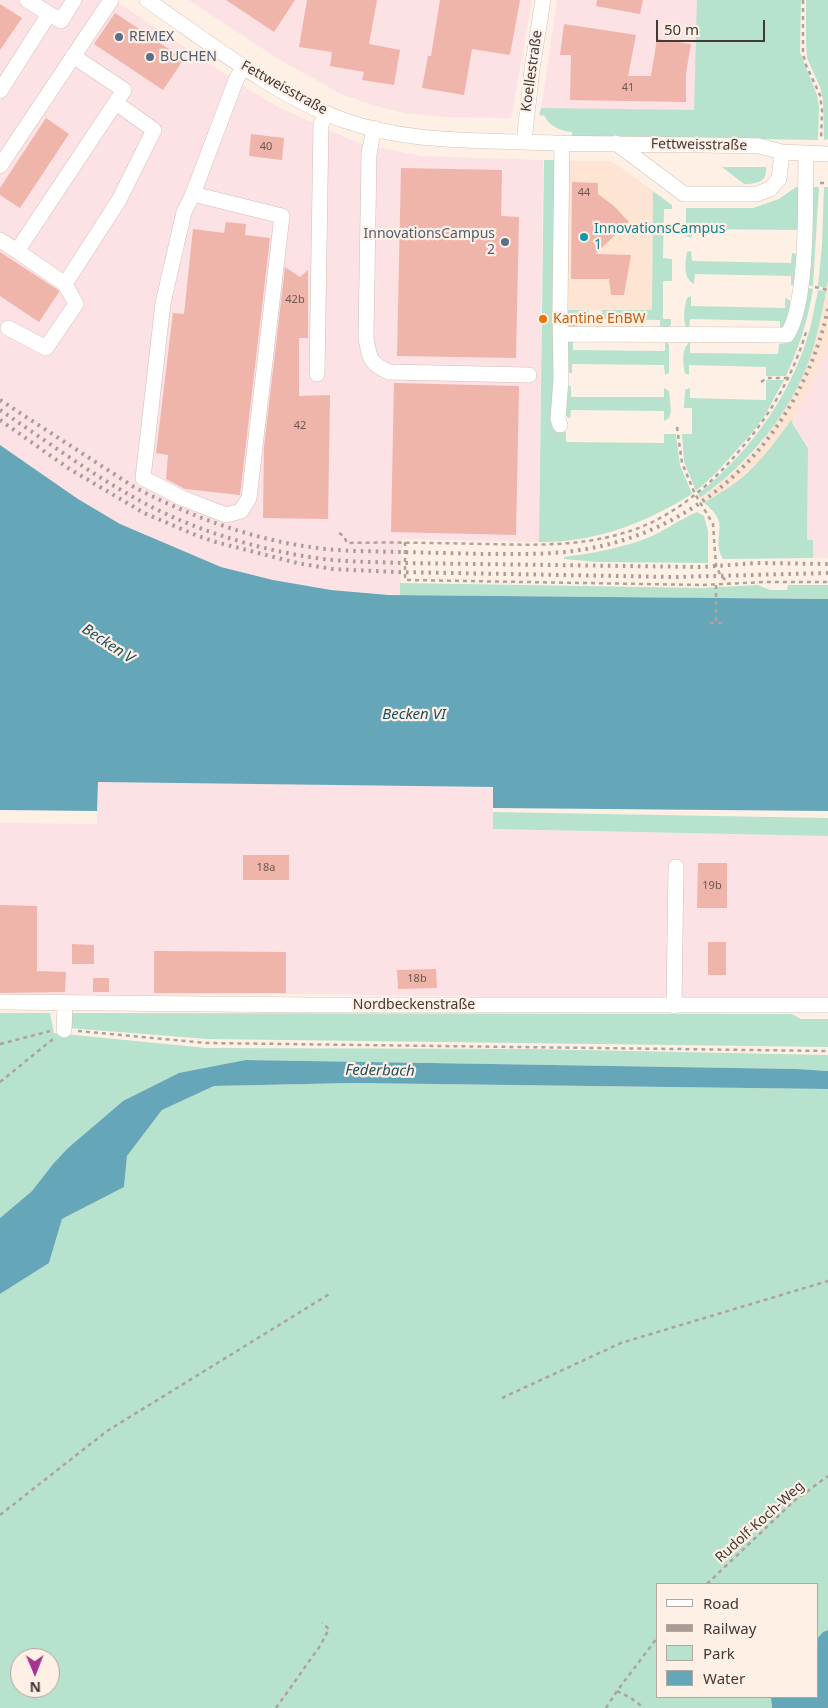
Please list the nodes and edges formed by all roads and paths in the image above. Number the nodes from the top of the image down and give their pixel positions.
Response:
1 (27, 0) edge
2 (74, 0) edge
3 (111, 0) edge
4 (147, 0) edge
5 (543, 0) edge
6 (803, 0) edge
7 (49, 14) junction
8 (73, 56) junction
9 (244, 66) junction
10 (0, 91) edge
11 (116, 103) junction
12 (327, 113) junction
13 (374, 128) junction
14 (524, 142) junction
15 (562, 143) junction
16 (616, 144) junction
17 (782, 152) junction
18 (806, 154) junction
19 (825, 154) edge
20 (0, 166) edge
21 (193, 194) junction
22 (0, 240) edge
23 (18, 251) junction
24 (65, 284) junction
25 (8, 328) dead end
26 (561, 334) junction
27 (317, 374) dead end
28 (529, 375) dead end
29 (788, 378) dead end
30 (761, 382) dead end
31 (560, 425) dead end
32 (677, 426) dead end
33 (695, 494) junction
34 (338, 533) dead end
35 (405, 542) junction
36 (828, 582) edge
37 (716, 584) junction
38 (730, 584) junction
39 (710, 623) dead end
40 (716, 623) junction
41 (723, 623) dead end
42 (676, 867) dead end
43 (0, 1002) edge
44 (65, 1003) junction
45 (828, 1005) edge
46 (674, 1006) junction
47 (64, 1030) junction
48 (0, 1044) edge
49 (828, 1051) edge
50 (0, 1082) edge
51 (828, 1281) edge
52 (331, 1293) dead end
53 (502, 1398) dead end
54 (828, 1476) edge
55 (0, 1515) edge
56 (708, 1583) edge
57 (322, 1623) dead end
58 (656, 1639) edge
59 (617, 1691) junction
60 (276, 1708) edge
61 (606, 1708) edge
62 (644, 1708) edge

1 - 7 street
2 - 7 street
3 - 8 street
4 - 9 street, Fettweisstraße
5 - 14 street, Koellestraße
6 - 19 path
7 - 10 street
8 - 11 street
8 - 20 street
9 - 12 street, Fettweisstraße
9 - 21 street
11 - 23 street
11 - 24 street
12 - 13 street, Fettweisstraße
12 - 27 street
13 - 14 street, Fettweisstraße
13 - 28 street
14 - 15 street, Fettweisstraße
15 - 16 street, Fettweisstraße
15 - 26 street
16 - 17 street, Fettweisstraße
16 - 17 street, Fettweisstraße
17 - 18 street, Fettweisstraße
18 - 19 street, Fettweisstraße
18 - 26 street
21 - 21 street
22 - 23 street
23 - 24 street
24 - 25 street
26 - 31 street
29 - 30 path
32 - 33 path
33 - 35 path
33 - 38 path
34 - 35 path
35 - 37 path
36 - 38 path
37 - 38 path
37 - 40 path
39 - 40 path
40 - 41 path
42 - 46 street
43 - 44 street, Nordbeckenstraße
44 - 46 street, Nordbeckenstraße
44 - 47 street
45 - 46 street, Nordbeckenstraße
47 - 48 path
47 - 49 path
47 - 50 path
51 - 53 path
52 - 55 path
54 - 56 path, Rudolf-Koch-Weg
57 - 60 path
58 - 59 path
59 - 61 path
59 - 62 path

